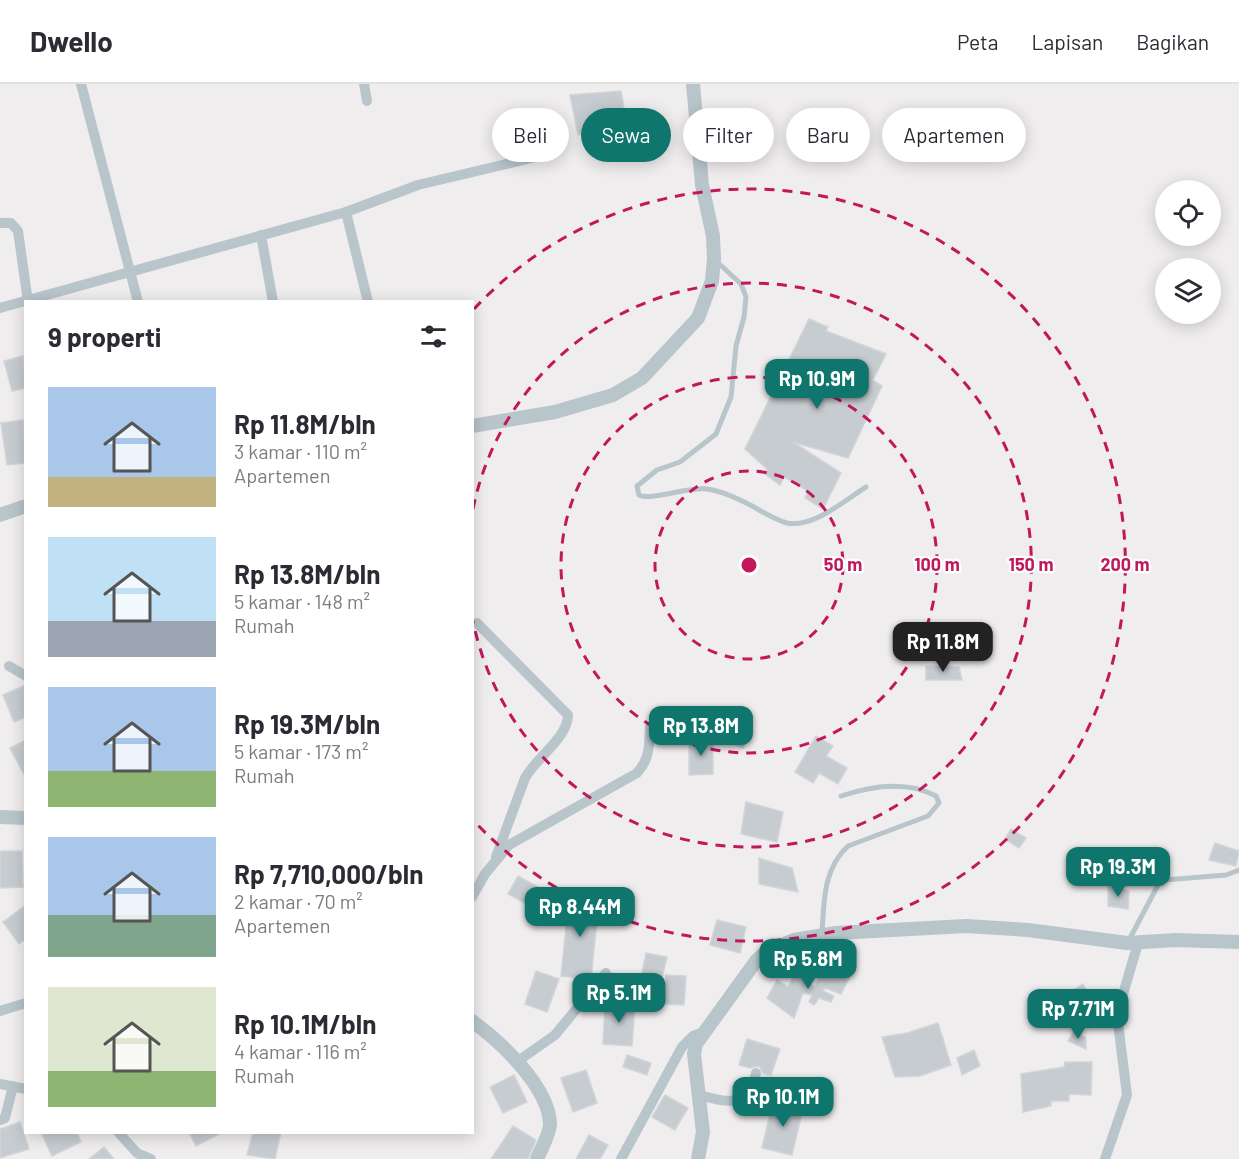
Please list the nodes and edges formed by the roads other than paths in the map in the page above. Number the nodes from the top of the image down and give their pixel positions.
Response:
1 (81, 84) edge
2 (364, 84) edge
3 (693, 84) edge
4 (367, 101) dead end
5 (511, 162) edge
6 (346, 212) junction
7 (0, 223) edge
8 (261, 235) junction
9 (714, 259) junction
10 (130, 271) junction
11 (28, 300) edge
12 (31, 300) edge
13 (137, 300) edge
14 (273, 300) edge
15 (368, 300) edge
16 (24, 302) edge
17 (0, 308) edge
18 (474, 426) edge
19 (866, 487) dead end
20 (24, 507) edge
21 (0, 515) edge
22 (477, 623) dead end
23 (9, 666) dead end
24 (24, 675) edge
25 (650, 728) dead end
26 (841, 795) dead end
27 (0, 817) edge
28 (24, 818) edge
29 (496, 857) junction
30 (1239, 870) edge
31 (474, 894) edge
32 (822, 936) junction
33 (1239, 942) edge
34 (1127, 943) junction
35 (606, 972) dead end
36 (24, 1004) edge
37 (0, 1011) edge
38 (474, 1022) edge
39 (701, 1033) junction
40 (518, 1061) junction
41 (756, 1073) dead end
42 (0, 1084) edge
43 (13, 1086) junction
44 (24, 1089) edge
45 (700, 1095) junction
46 (0, 1120) edge
47 (120, 1134) edge
48 (151, 1159) edge
49 (537, 1159) edge
50 (621, 1159) edge
51 (698, 1159) edge
52 (1106, 1159) edge

1 - 10 street
2 - 4 street
3 - 9 street
5 - 6 street
6 - 8 street
6 - 15 street
7 - 11 street
8 - 10 street
8 - 14 street
9 - 18 street
9 - 19 lane
10 - 12 street
10 - 13 street
16 - 17 street
20 - 21 street
22 - 29 street
23 - 24 street
25 - 29 street
26 - 32 lane
27 - 28 street
29 - 31 street
30 - 34 lane
32 - 34 street
32 - 39 street
33 - 34 street
34 - 52 street
35 - 40 street
36 - 37 street
38 - 40 street
39 - 45 street
39 - 50 street
40 - 49 street
41 - 45 street
42 - 43 street
43 - 44 street
43 - 46 street
45 - 51 street
47 - 48 street

